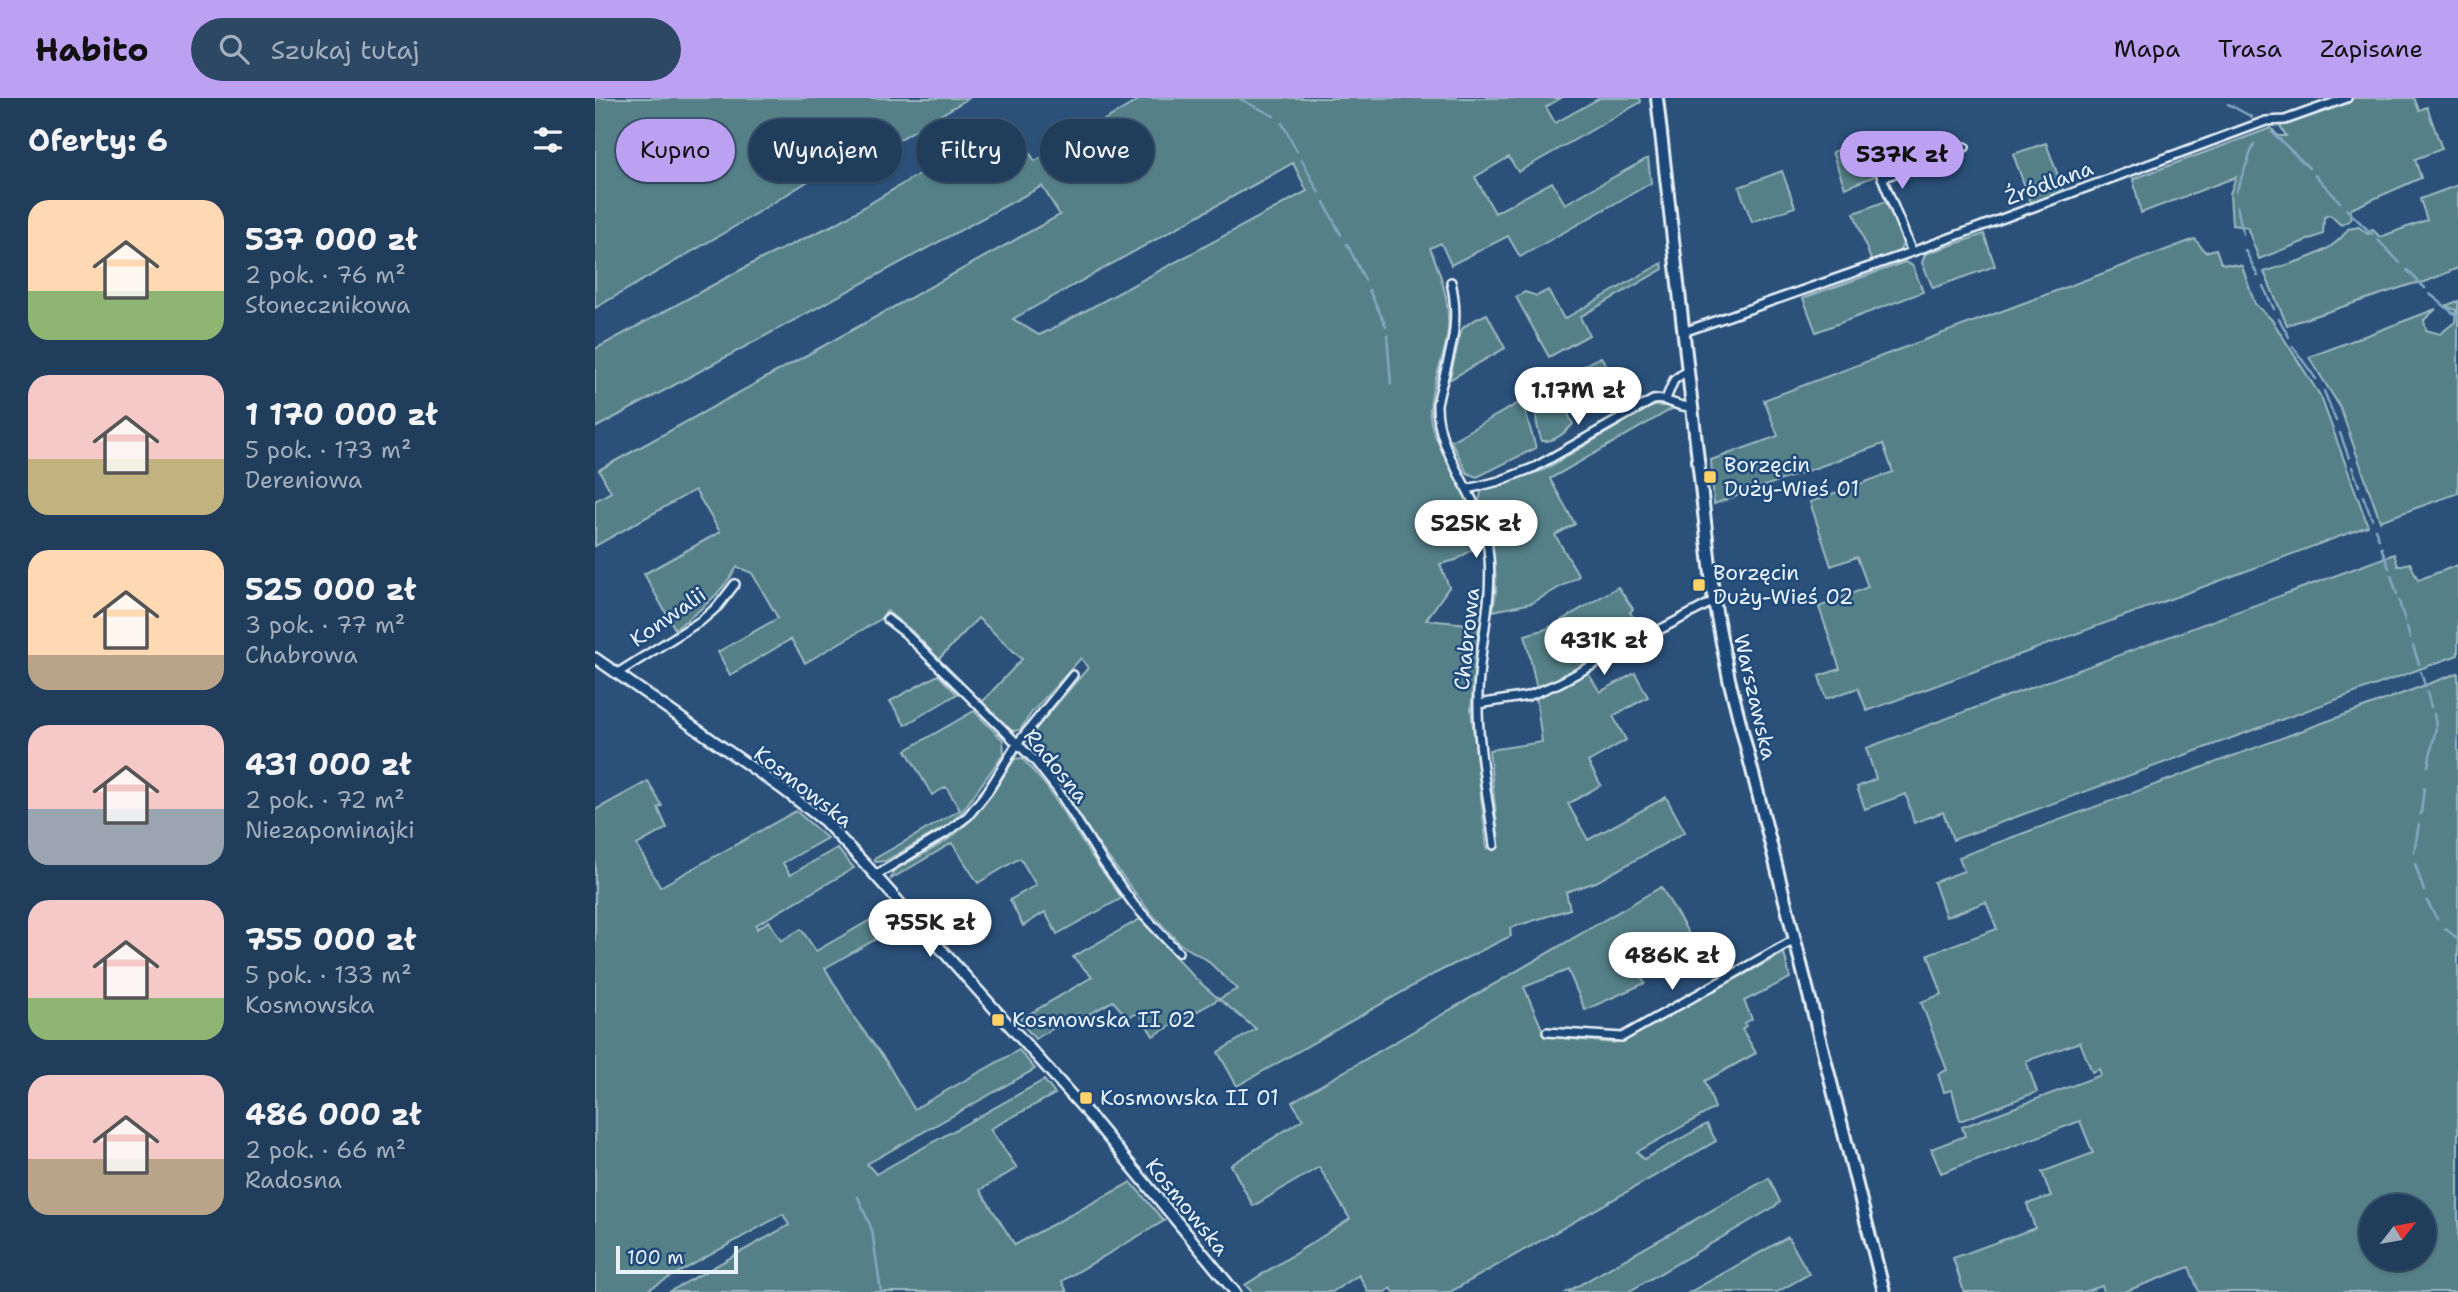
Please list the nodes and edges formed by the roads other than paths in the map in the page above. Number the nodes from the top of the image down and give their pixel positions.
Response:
1 (1657, 98) edge
2 (2347, 98) edge
3 (1867, 140) dead end
4 (1965, 147) dead end
5 (1882, 178) junction
6 (1912, 252) junction
7 (1451, 282) dead end
8 (1684, 330) junction
9 (1688, 370) junction
10 (1666, 399) junction
11 (1692, 406) junction
12 (1468, 489) junction
13 (735, 584) dead end
14 (1714, 601) junction
15 (887, 619) dead end
16 (595, 658) edge
17 (616, 674) junction
18 (1073, 675) dead end
19 (1478, 704) junction
20 (1017, 744) junction
21 (1495, 845) dead end
22 (876, 875) junction
23 (1794, 940) junction
24 (1178, 952) dead end
25 (1547, 1032) dead end
26 (1235, 1292) edge
27 (1884, 1292) edge

1 - 8 main road, Warszawska
2 - 6 street, Źródlana
3 - 5 street
4 - 5 street
5 - 6 street
6 - 8 street, Źródlana
7 - 12 street, Chabrowa
8 - 9 main road, Warszawska
9 - 10 street
9 - 11 main road, Warszawska
10 - 11 street
10 - 12 street
11 - 14 main road, Warszawska
12 - 19 street, Chabrowa
13 - 17 street, Konwalii
14 - 19 street
14 - 23 main road, Warszawska
15 - 20 street, Radosna
16 - 17 street, Kosmowska
17 - 22 street, Kosmowska
18 - 20 street
19 - 21 street, Chabrowa
20 - 22 street
20 - 24 street, Radosna
22 - 26 street, Kosmowska
23 - 25 street
23 - 27 main road, Warszawska

